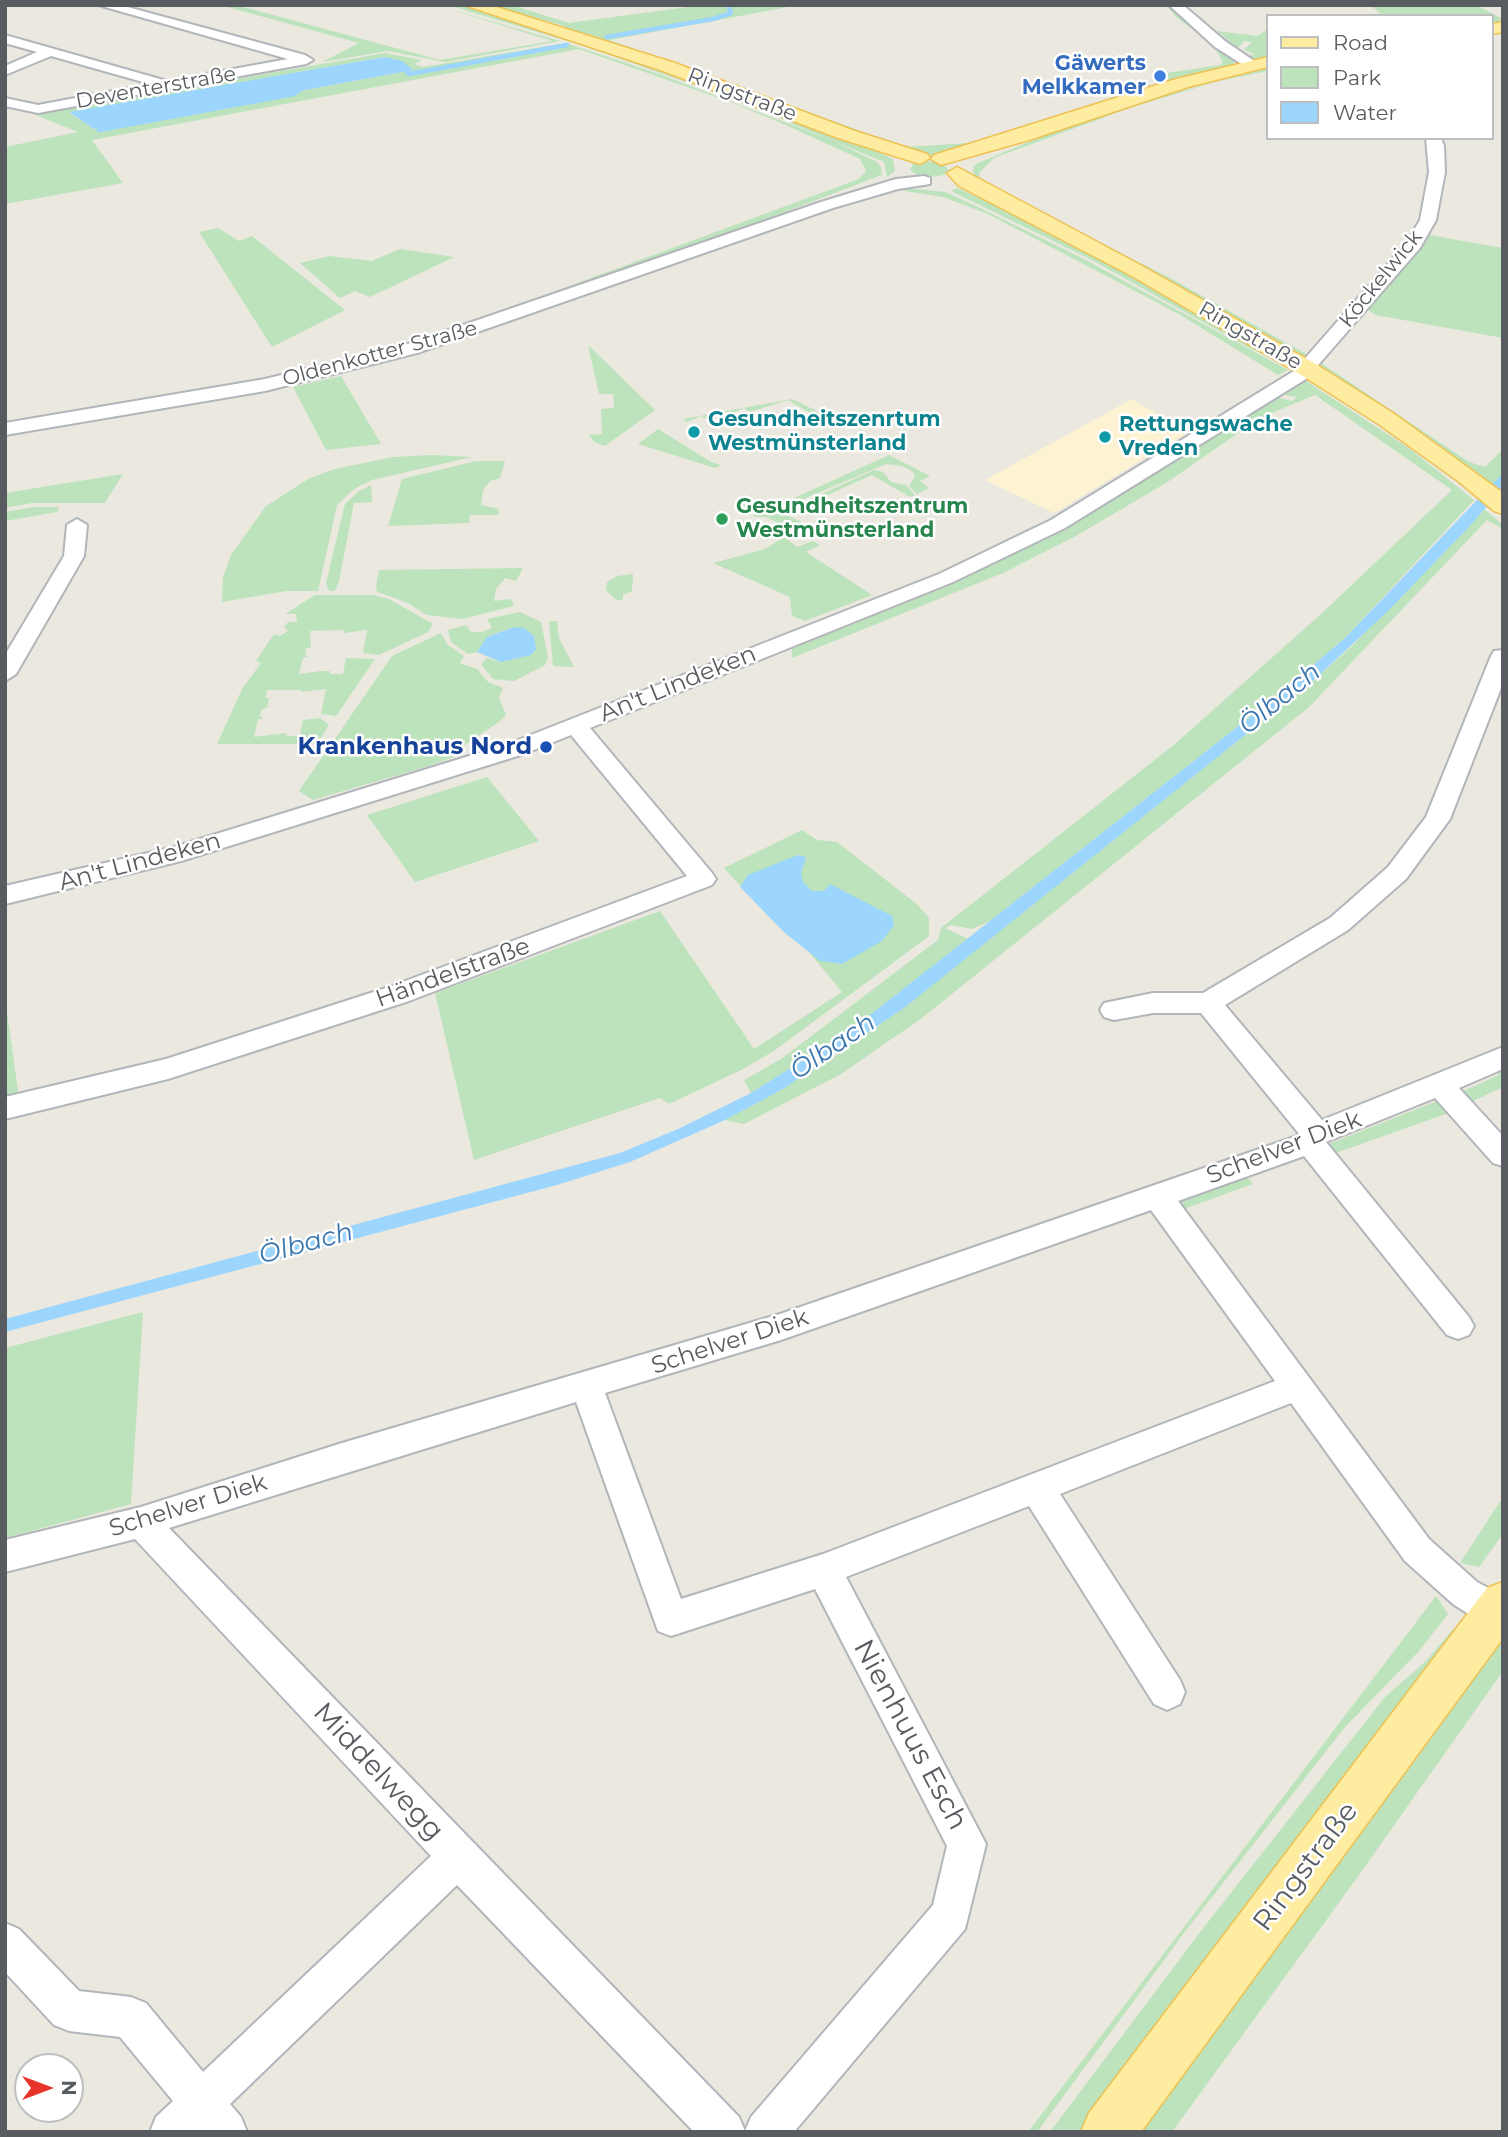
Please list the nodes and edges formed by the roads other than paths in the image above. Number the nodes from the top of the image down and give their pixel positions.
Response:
1 (104, 5) edge
2 (472, 5) edge
3 (1175, 5) edge
4 (5, 39) edge
5 (51, 52) junction
6 (1260, 64) edge
7 (5, 71) edge
8 (170, 86) junction
9 (5, 102) edge
10 (1434, 140) edge
11 (908, 165) junction
12 (951, 166) junction
13 (929, 181) junction
14 (827, 205) junction
15 (1022, 212) junction
16 (1306, 368) junction
17 (5, 429) edge
18 (1503, 506) edge
19 (77, 525) dead end
20 (1502, 656) edge
21 (5, 674) edge
22 (575, 725) junction
23 (5, 895) edge
24 (1208, 1003) junction
25 (1114, 1010) dead end
26 (1503, 1057) edge
27 (1439, 1084) junction
28 (5, 1108) edge
29 (1313, 1138) junction
30 (1503, 1155) edge
31 (1157, 1195) junction
32 (1458, 1326) dead end
33 (586, 1386) junction
34 (1296, 1387) junction
35 (1037, 1488) junction
36 (141, 1522) junction
37 (5, 1556) edge
38 (824, 1570) junction
39 (1500, 1607) edge
40 (1167, 1692) dead end
41 (458, 1857) junction
42 (5, 1943) edge
43 (214, 2117) edge
44 (171, 2132) edge
45 (724, 2132) edge
46 (766, 2132) edge
47 (1108, 2132) edge

1 - 8 street, Deventerstraße
2 - 11 main road, Ringstraße
3 - 6 street
4 - 5 street
5 - 7 street
5 - 8 street
6 - 12 main road
8 - 9 street, Deventerstraße
10 - 16 street, Köckelwick
11 - 12 main road
11 - 13 main road, Ringstraße
11 - 14 street
12 - 13 main road
12 - 15 main road, Ringstraße
13 - 14 street
13 - 15 main road, Ringstraße
14 - 17 street, Oldenkotter Straße
15 - 16 main road, Ringstraße
16 - 18 main road, Ringstraße
16 - 22 street, An't Lindeken
19 - 21 street
20 - 24 street
22 - 23 street, An't Lindeken
22 - 28 street, Händelstraße
24 - 25 street
24 - 29 street
26 - 27 street, Schelver Diek
27 - 29 street, Schelver Diek
27 - 30 street
29 - 31 street, Schelver Diek
29 - 32 street
31 - 33 street, Schelver Diek
31 - 34 street
33 - 36 street, Schelver Diek
33 - 38 street
34 - 35 street
34 - 39 street
35 - 38 street
35 - 40 street
36 - 37 street, Schelver Diek
36 - 41 street, Middelwegg
38 - 46 street, Nienhuus Esch
39 - 47 main road, Ringstraße
41 - 43 street, Middelwegg
41 - 45 street
42 - 43 street
43 - 44 street, Middelwegg

